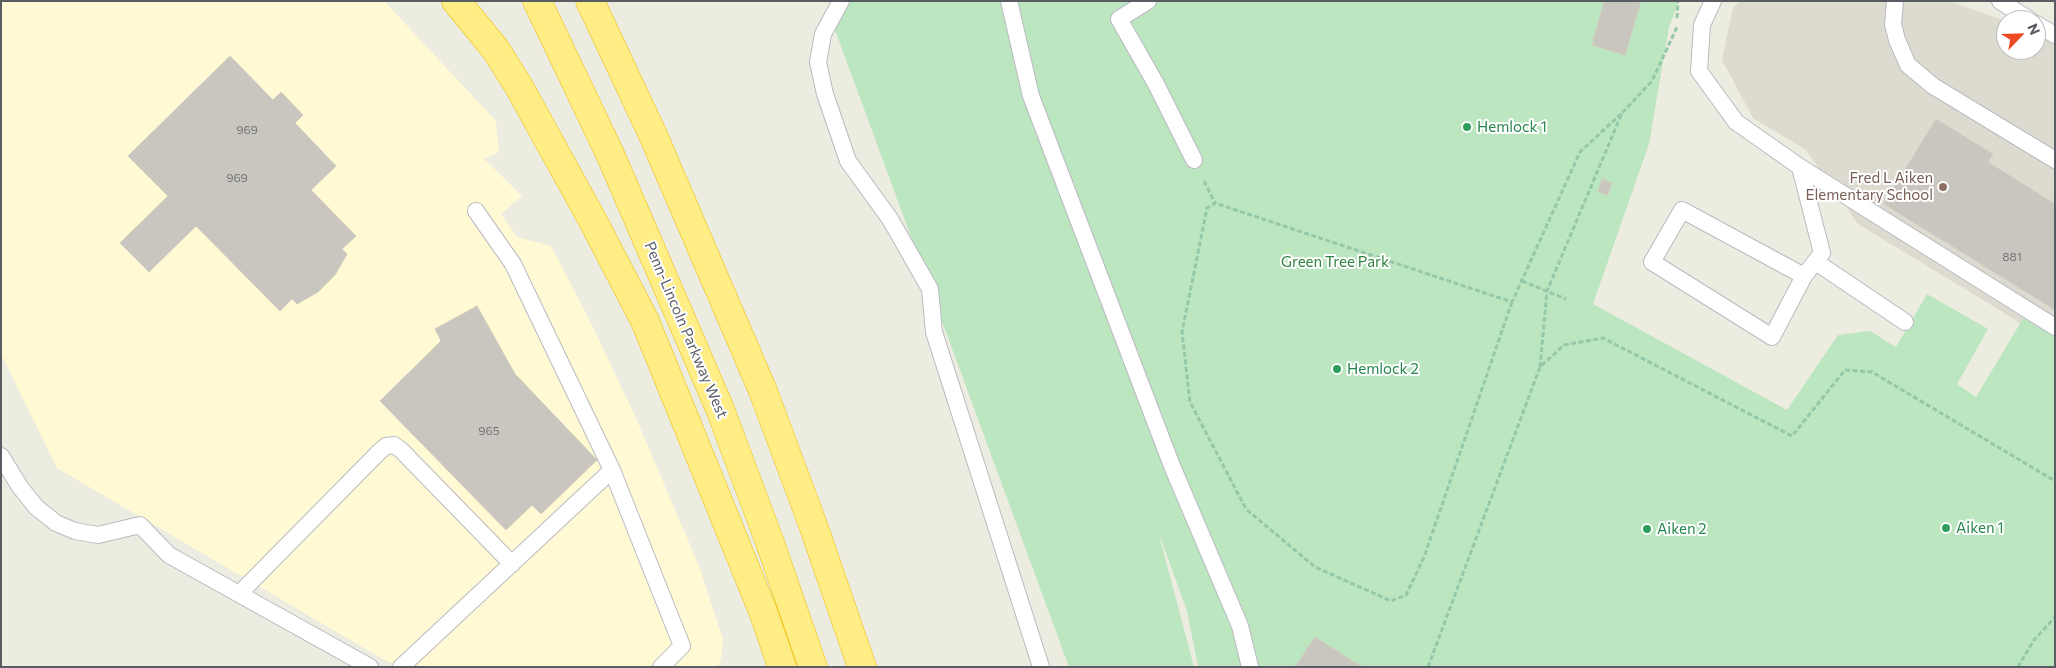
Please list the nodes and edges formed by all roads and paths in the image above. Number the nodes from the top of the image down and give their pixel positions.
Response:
1 (456, 1) edge
2 (537, 1) edge
3 (590, 1) edge
4 (841, 1) edge
5 (1010, 1) edge
6 (1148, 1) edge
7 (1678, 1) edge
8 (1713, 1) edge
9 (1895, 1) edge
10 (2000, 1) edge
11 (2014, 10) edge
12 (1622, 113) junction
13 (1194, 160) dead end
14 (2055, 160) edge
15 (1800, 167) junction
16 (476, 211) dead end
17 (1816, 262) junction
18 (1804, 276) junction
19 (1522, 281) junction
20 (1547, 291) junction
21 (1566, 299) dead end
22 (1512, 302) junction
23 (1905, 322) dead end
24 (2055, 327) edge
25 (1540, 367) junction
26 (1, 456) edge
27 (612, 470) junction
28 (2055, 481) edge
29 (512, 564) junction
30 (239, 594) junction
31 (2055, 617) edge
32 (370, 667) edge
33 (401, 667) edge
34 (661, 667) edge
35 (782, 667) edge
36 (812, 667) edge
37 (862, 667) edge
38 (1041, 667) edge
39 (1250, 667) edge
40 (1428, 667) edge
41 (2018, 667) edge

1 - 35 highway
2 - 36 highway, Penn-Lincoln Parkway West
3 - 37 highway
4 - 38 lane
5 - 39 lane
6 - 13 lane
7 - 12 path
8 - 15 lane
9 - 14 lane
10 - 11 lane
12 - 19 path
12 - 20 path
15 - 17 lane
15 - 24 lane
16 - 27 lane
17 - 18 lane
17 - 23 lane
18 - 18 lane
19 - 20 path
19 - 22 path
20 - 21 path
20 - 25 path
22 - 22 path
25 - 28 path
25 - 40 path
26 - 30 lane
27 - 29 lane
27 - 34 lane
29 - 30 lane
29 - 33 lane
30 - 32 lane
31 - 41 path

